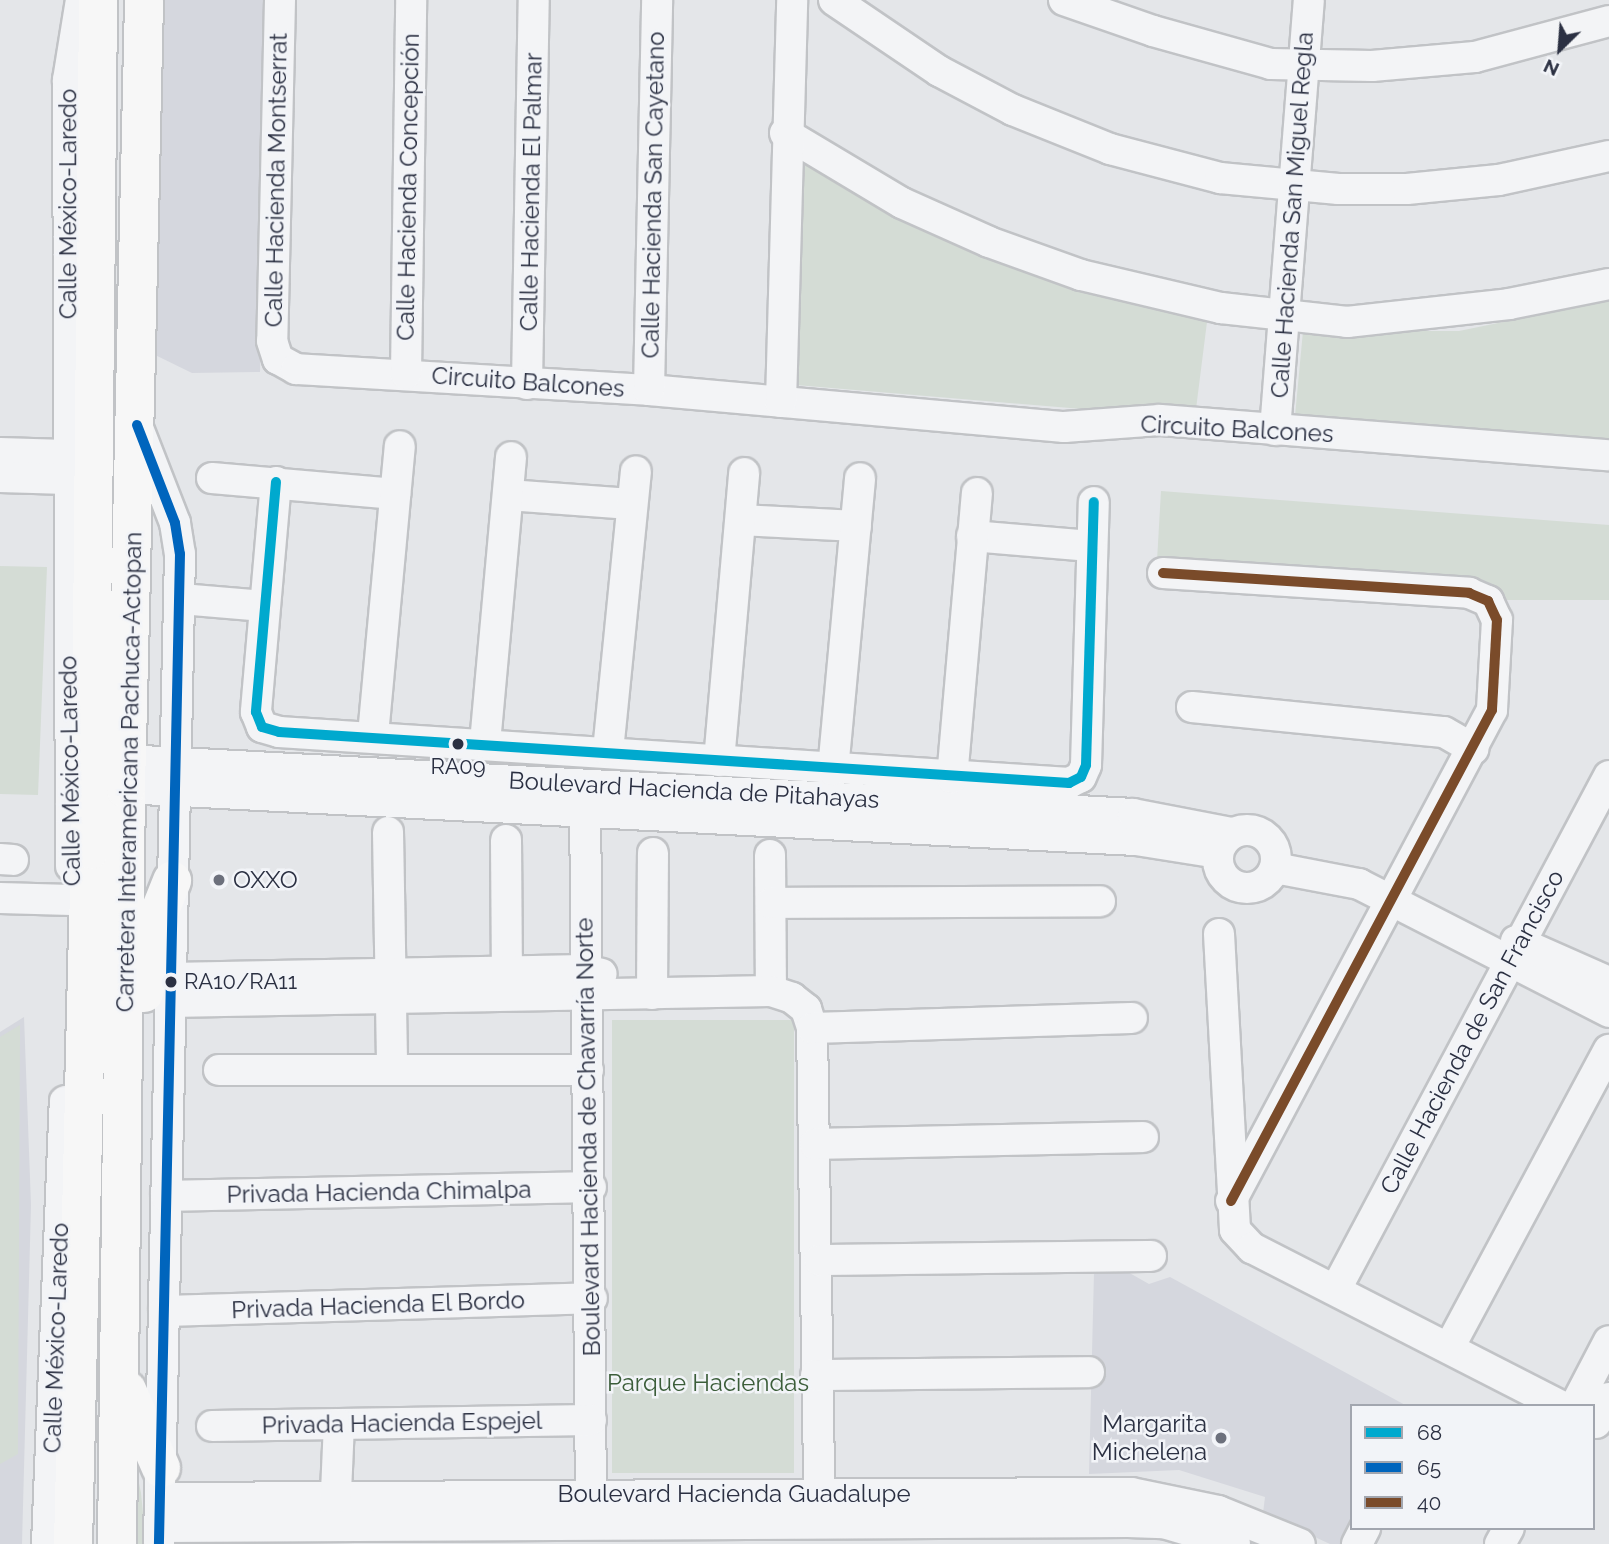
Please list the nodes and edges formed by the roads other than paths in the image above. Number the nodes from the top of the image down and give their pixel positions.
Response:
1 (280, 0) edge
2 (411, 0) edge
3 (534, 0) edge
4 (657, 0) edge
5 (792, 0) edge
6 (834, 0) edge
7 (1063, 0) edge
8 (1308, 0) edge
9 (92, 9) edge
10 (144, 14) edge
11 (1609, 22) edge
12 (1304, 65) junction
13 (785, 133) junction
14 (1609, 156) edge
15 (1293, 186) junction
16 (1609, 284) edge
17 (1285, 317) junction
18 (278, 359) joint
19 (406, 374) junction
20 (527, 384) junction
21 (649, 390) junction
22 (781, 402) junction
23 (137, 425) junction
24 (1275, 430) junction
25 (400, 446) dead end
26 (0, 453) edge
27 (1609, 455) edge
28 (511, 457) dead end
29 (66, 467) junction
30 (636, 471) dead end
31 (744, 472) dead end
32 (0, 477) edge
33 (212, 478) dead end
34 (860, 478) dead end
35 (276, 482) junction
36 (977, 493) dead end
37 (395, 494) junction
38 (508, 495) junction
39 (1094, 502) dead end
40 (631, 504) junction
41 (741, 520) junction
42 (856, 526) junction
43 (972, 536) junction
44 (1091, 545) junction
45 (1163, 572) dead end
46 (181, 599) junction
47 (264, 606) junction
48 (90, 693) junction
49 (130, 698) junction
50 (1192, 707) dead end
51 (373, 735) junction
52 (485, 743) junction
53 (1473, 749) junction
54 (598, 751) junction
55 (719, 761) junction
56 (833, 770) junction
57 (96, 773) junction
58 (1609, 776) edge
59 (178, 777) junction
60 (952, 778) junction
61 (585, 798) junction
62 (388, 832) dead end
63 (506, 840) dead end
64 (1225, 843) junction
65 (653, 853) dead end
66 (770, 855) dead end
67 (96, 856) junction
68 (1276, 864) junction
69 (172, 880) junction
70 (1396, 890) junction
71 (0, 898) edge
72 (1100, 901) dead end
73 (771, 903) junction
74 (71, 910) junction
75 (0, 917) edge
76 (1219, 934) dead end
77 (1514, 949) junction
78 (1609, 982) edge
79 (585, 983) junction
80 (508, 984) junction
81 (391, 986) junction
82 (170, 990) junction
83 (771, 991) junction
84 (640, 995) junction
85 (1609, 1012) edge
86 (1132, 1018) dead end
87 (809, 1019) junction
88 (1609, 1050) edge
89 (392, 1068) junction
90 (219, 1070) dead end
91 (588, 1070) junction
92 (124, 1095) junction
93 (1143, 1137) dead end
94 (815, 1144) junction
95 (592, 1187) junction
96 (166, 1196) junction
97 (1231, 1201) junction
98 (60, 1234) junction
99 (1151, 1256) dead end
100 (819, 1260) junction
101 (1336, 1289) junction
102 (592, 1298) junction
103 (164, 1311) junction
104 (78, 1317) junction
105 (1609, 1341) edge
106 (1450, 1346) junction
107 (122, 1369) junction
108 (1089, 1372) dead end
109 (816, 1375) junction
110 (1557, 1404) edge
111 (1596, 1416) edge
112 (591, 1420) junction
113 (338, 1424) junction
114 (212, 1426) dead end
115 (1113, 1492) junction
116 (590, 1494) junction
117 (820, 1508) junction
118 (160, 1509) edge
119 (945, 1519) edge
120 (335, 1522) edge
121 (591, 1523) junction
122 (769, 1533) edge
123 (1112, 1533) edge
124 (553, 1534) edge
125 (47, 1544) edge
126 (73, 1544) edge
127 (117, 1544) edge
128 (1235, 1544) edge
129 (1300, 1544) edge

1 - 18 street, Calle Hacienda Montserrat
2 - 19 street, Calle Hacienda Concepción
3 - 20 street, Calle Hacienda El Palmar
4 - 21 street, Calle Hacienda San Cayetano
5 - 13 street
6 - 15 street
7 - 12 street
8 - 12 street, Calle Hacienda San Miguel Regla
9 - 10 main road
9 - 29 street, Calle México-Laredo
9 - 48 main road, Carretera Interamericana Pachuca-Actopan
10 - 23 main road, Carretera Interamericana Pachuca-Actopan
11 - 12 street
12 - 15 street, Calle Hacienda San Miguel Regla
13 - 17 street
13 - 22 street
14 - 15 street
15 - 17 street, Calle Hacienda San Miguel Regla
16 - 17 street
17 - 24 street, Calle Hacienda San Miguel Regla
18 - 19 street, Circuito Balcones
19 - 20 street, Circuito Balcones
20 - 21 street, Circuito Balcones
21 - 22 street, Circuito Balcones
22 - 24 street, Circuito Balcones
23 - 46 street
23 - 49 main road, Carretera Interamericana Pachuca-Actopan
24 - 27 street, Circuito Balcones
25 - 37 street
26 - 29 street
28 - 38 street
29 - 32 street
29 - 57 street, Calle México-Laredo
30 - 40 street, Boulevard Hacienda de Chavarría Norte
31 - 41 street
33 - 35 street
34 - 42 street
35 - 37 street
35 - 47 street
36 - 43 street
37 - 51 street
38 - 40 street
38 - 52 street
39 - 44 street
40 - 54 street, Boulevard Hacienda de Chavarría Norte
41 - 42 street
41 - 55 street
42 - 56 street
43 - 44 street
43 - 60 street
44 - 60 street
45 - 53 street
46 - 47 street
46 - 59 street
47 - 51 street
48 - 49 main road
48 - 57 main road, Carretera Interamericana Pachuca-Actopan
49 - 57 main road, Carretera Interamericana Pachuca-Actopan
50 - 53 street
51 - 52 street
52 - 54 street
53 - 70 street
54 - 55 street
54 - 61 street, Boulevard Hacienda de Chavarría Norte
55 - 56 street
56 - 60 street
57 - 59 street, Boulevard Hacienda de Pitahayas
57 - 67 main road, Carretera Interamericana Pachuca-Actopan
57 - 67 street, Calle México-Laredo
58 - 77 street, Calle Hacienda de San Francisco
59 - 61 street, Boulevard Hacienda de Pitahayas
59 - 69 street
61 - 64 street, Boulevard Hacienda de Pitahayas
61 - 79 street, Boulevard Hacienda de Chavarría Norte
62 - 81 street
63 - 80 street
64 - 68 street
64 - 68 street
65 - 84 street
66 - 73 street
67 - 74 street, Calle México-Laredo
67 - 92 main road, Carretera Interamericana Pachuca-Actopan
67 - 104 main road, Carretera Interamericana Pachuca-Actopan
68 - 70 street
69 - 82 street
69 - 92 main road
70 - 77 street
70 - 97 street
71 - 74 street
72 - 73 street
73 - 83 street
74 - 75 street
74 - 98 street, Calle México-Laredo
76 - 97 street
77 - 78 street
77 - 85 street
77 - 101 street, Calle Hacienda de San Francisco
79 - 80 street
79 - 84 street
79 - 91 street, Boulevard Hacienda de Chavarría Norte
80 - 81 street
81 - 82 street
81 - 89 street
82 - 96 street
83 - 84 street
83 - 87 street
86 - 87 street
87 - 94 street
88 - 106 street
89 - 90 street
89 - 91 street
91 - 95 street, Boulevard Hacienda de Chavarría Norte
92 - 107 main road, Carretera Interamericana Pachuca-Actopan
93 - 94 street
94 - 100 street
95 - 96 street, Privada Hacienda Chimalpa
95 - 102 street, Boulevard Hacienda de Chavarría Norte
96 - 103 street
97 - 101 street
98 - 104 main road
98 - 125 street, Calle México-Laredo
99 - 100 street
100 - 109 street
101 - 106 street
102 - 103 street, Privada Hacienda El Bordo
102 - 112 street, Boulevard Hacienda de Chavarría Norte
103 - 118 street
104 - 126 main road, Carretera Interamericana Pachuca-Actopan
105 - 111 street
106 - 110 street
107 - 118 main road
107 - 127 main road, Carretera Interamericana Pachuca-Actopan
108 - 109 street
109 - 117 street
112 - 113 street, Privada Hacienda Espejel
112 - 116 street, Boulevard Hacienda de Chavarría Norte
113 - 114 street, Privada Hacienda Espejel
113 - 120 street
115 - 119 street, Boulevard Hacienda Guadalupe
115 - 123 street
115 - 129 street, Boulevard Hacienda Guadalupe
116 - 117 street, Boulevard Hacienda Guadalupe
116 - 120 street, Boulevard Hacienda Guadalupe
116 - 121 street, Boulevard Hacienda de Chavarría Norte
117 - 119 street, Boulevard Hacienda Guadalupe
117 - 122 street, Boulevard Hacienda Guadalupe
118 - 120 street, Boulevard Hacienda Guadalupe
119 - 123 street, Boulevard Hacienda Guadalupe
120 - 124 street, Boulevard Hacienda Guadalupe
121 - 122 street, Boulevard Hacienda Guadalupe
121 - 124 street, Boulevard Hacienda Guadalupe
123 - 128 street, Boulevard Hacienda Guadalupe

